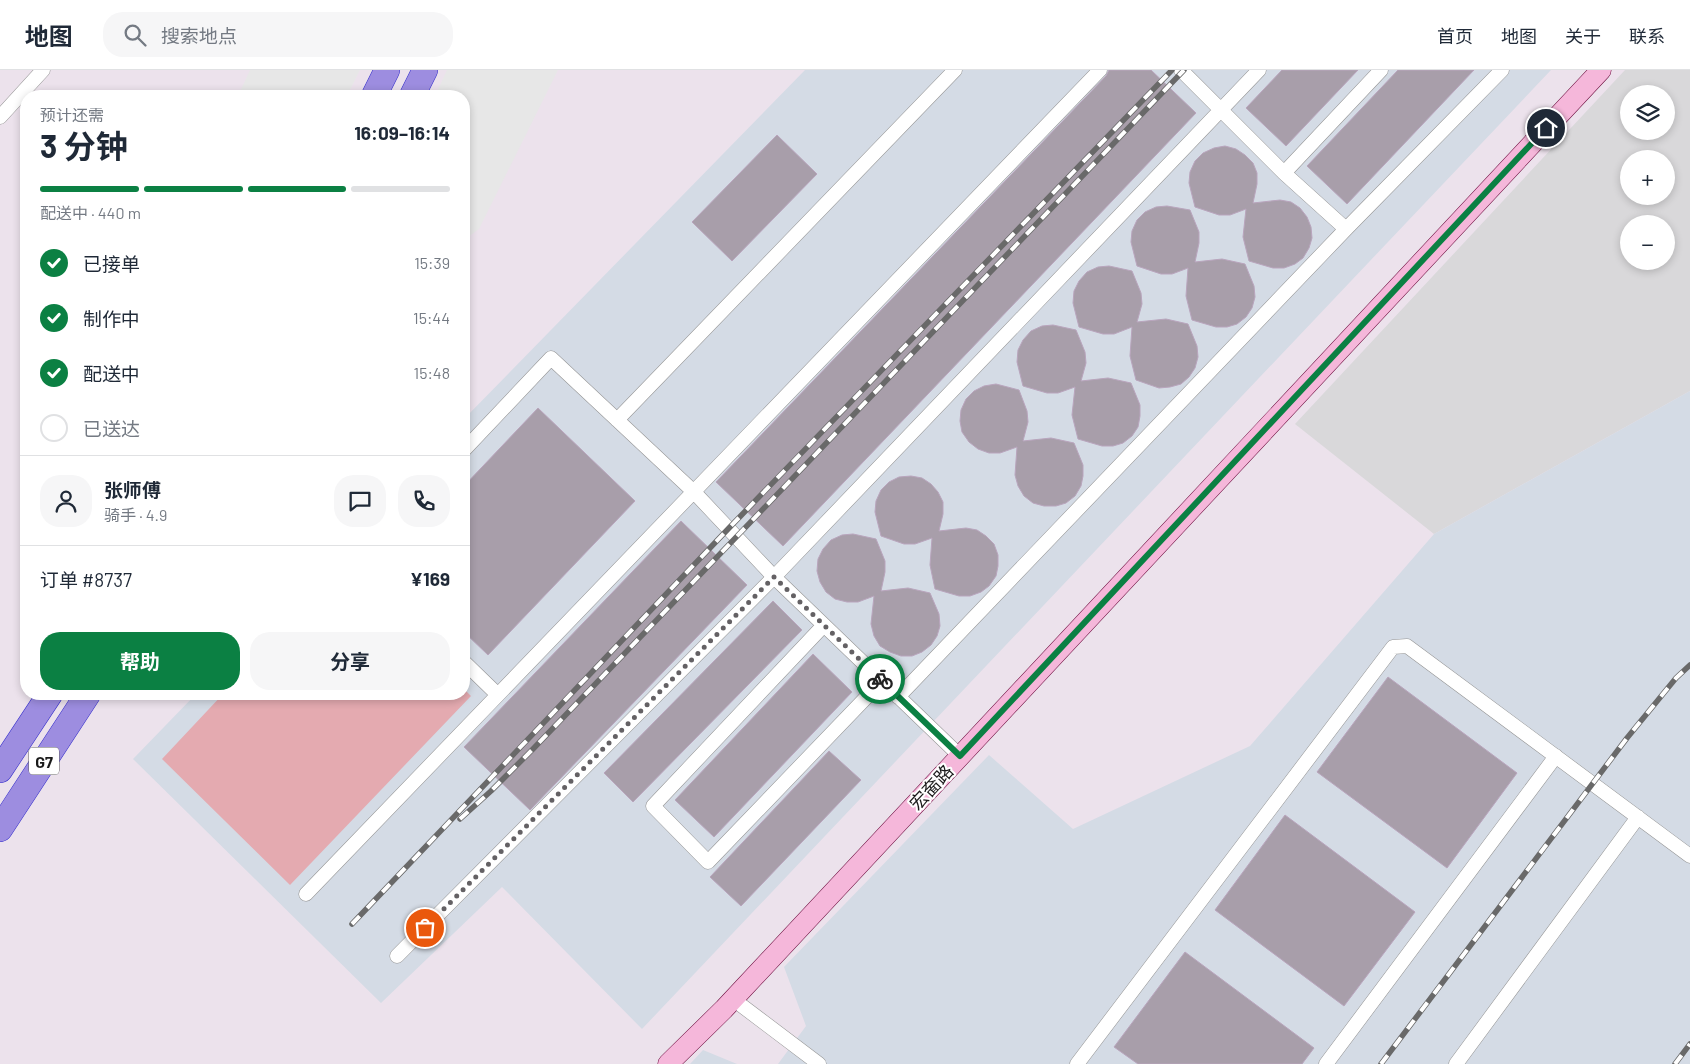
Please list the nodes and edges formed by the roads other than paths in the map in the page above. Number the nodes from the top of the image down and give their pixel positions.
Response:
1 (43, 70) edge
2 (386, 70) edge
3 (425, 70) edge
4 (955, 70) edge
5 (1100, 70) edge
6 (1181, 70) edge
7 (1259, 70) edge
8 (1381, 70) edge
9 (1502, 70) edge
10 (1601, 70) edge
11 (25, 90) edge
12 (377, 90) edge
13 (415, 90) edge
14 (20, 96) edge
15 (1221, 110) junction
16 (0, 118) edge
17 (1284, 173) junction
18 (1346, 230) junction
19 (616, 420) junction
20 (470, 444) edge
21 (694, 492) junction
22 (774, 577) junction
23 (824, 625) junction
24 (470, 668) edge
25 (882, 681) junction
26 (497, 694) junction
27 (898, 697) junction
28 (46, 700) edge
29 (84, 700) edge
30 (960, 756) junction
31 (1556, 756) junction
32 (0, 770) edge
33 (1638, 817) junction
34 (0, 829) edge
35 (1690, 856) edge
36 (306, 894) dead end
37 (398, 956) dead end
38 (733, 999) junction
39 (668, 1064) edge
40 (819, 1064) edge
41 (1077, 1064) edge
42 (1326, 1064) edge
43 (1456, 1064) edge

1 - 11 street
2 - 12 highway
3 - 13 highway
4 - 19 street
5 - 21 street
6 - 15 street
7 - 15 street
8 - 17 street
9 - 18 street
10 - 30 street, 宏奤路
14 - 16 street
15 - 17 street
15 - 22 street
17 - 18 street
18 - 27 street
19 - 20 street
19 - 21 street
21 - 22 street
21 - 26 street
22 - 23 street
22 - 37 street
23 - 25 street
23 - 25 street
24 - 26 street
25 - 27 street
26 - 36 street
27 - 30 street
28 - 32 highway, G7
29 - 34 highway, G7
30 - 38 street, 宏奤路
31 - 33 street
31 - 41 street
31 - 42 street
33 - 35 street
33 - 43 street
38 - 39 street, 宏奤路
38 - 40 street

